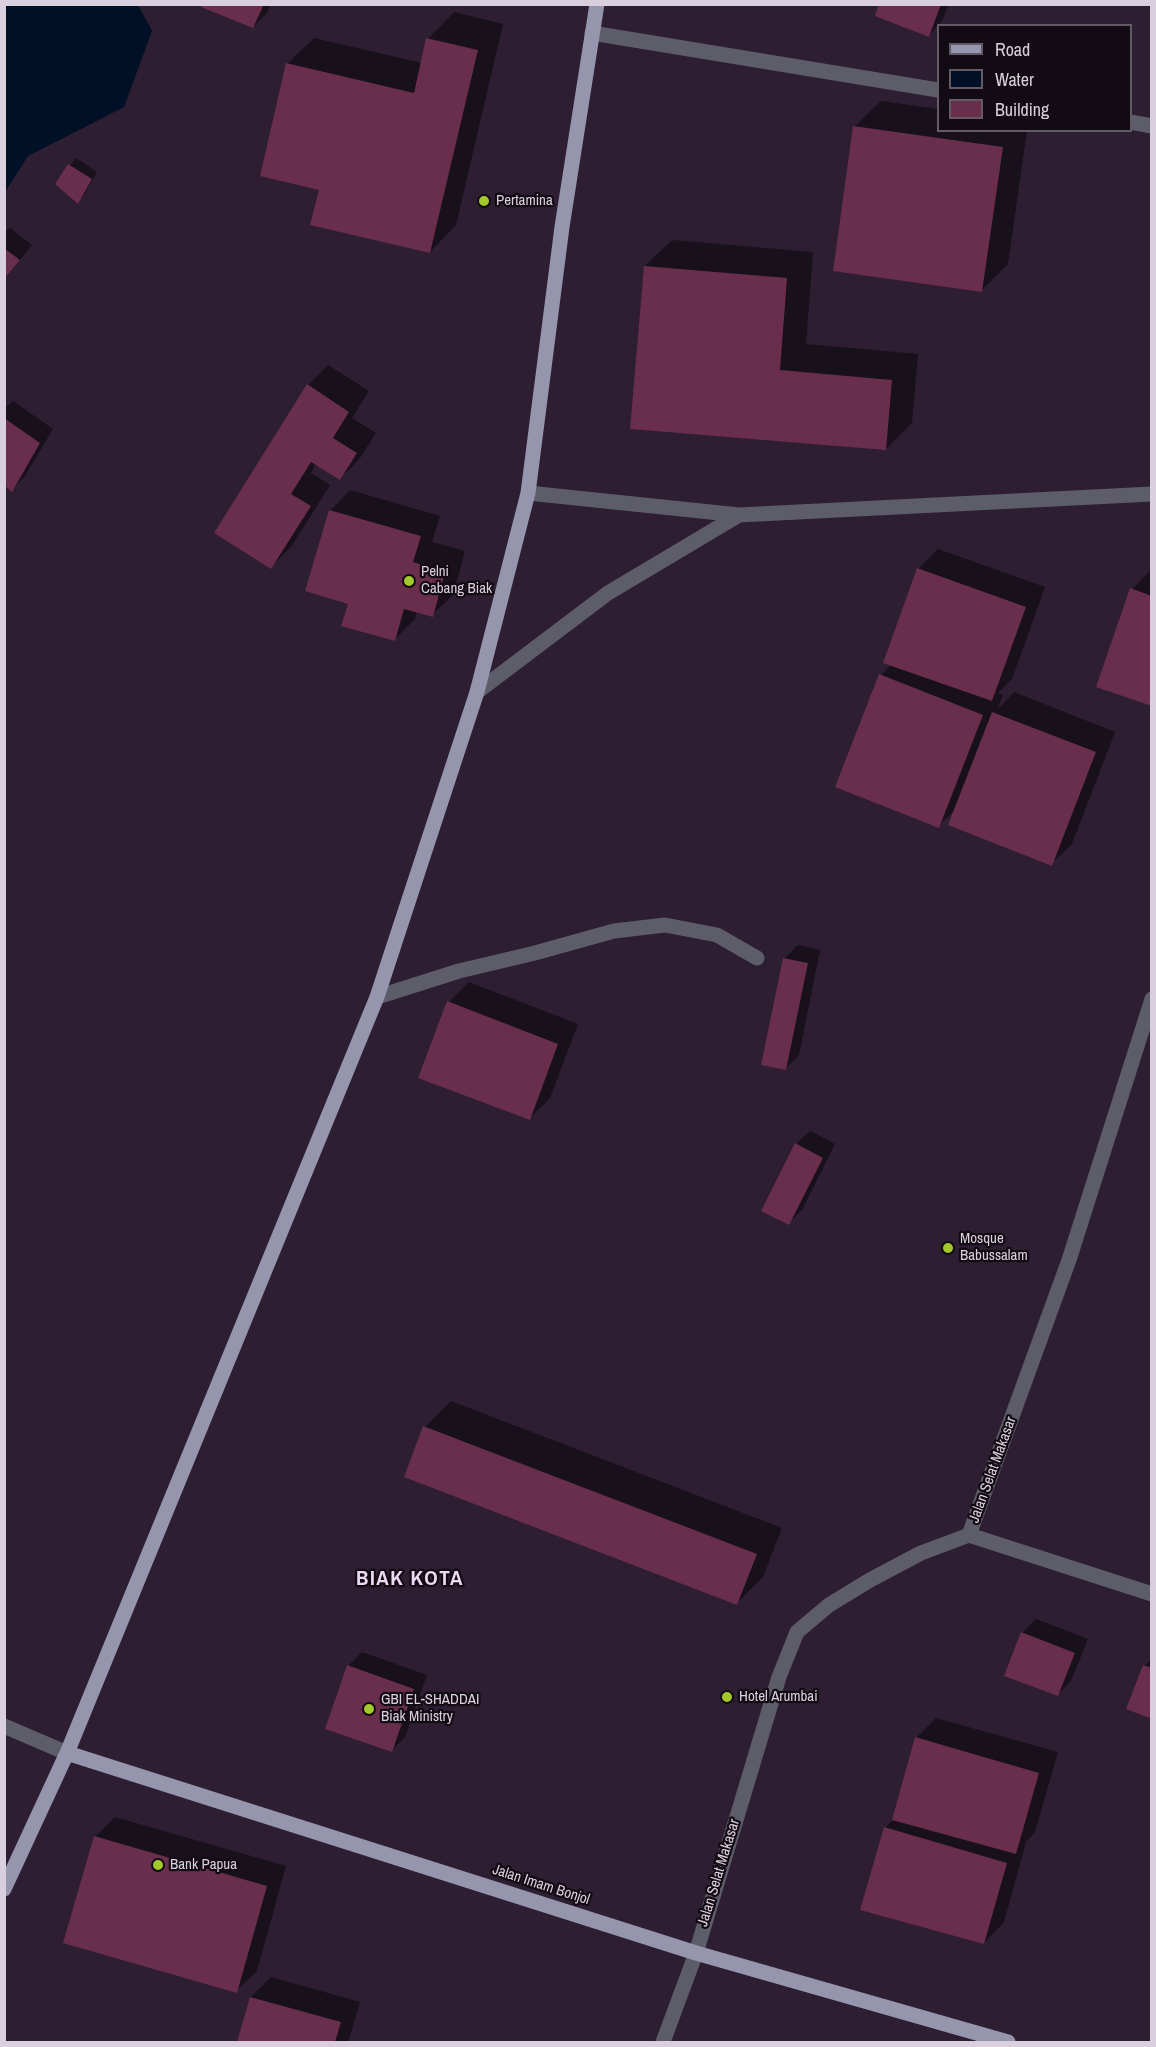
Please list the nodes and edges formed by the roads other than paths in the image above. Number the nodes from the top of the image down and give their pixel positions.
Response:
1 (597, 4) edge
2 (592, 33) junction
3 (937, 90) edge
4 (1132, 122) edge
5 (1152, 126) edge
6 (528, 493) junction
7 (1152, 494) edge
8 (739, 515) junction
9 (477, 692) junction
10 (757, 958) dead end
11 (377, 997) junction
12 (1152, 999) edge
13 (969, 1535) junction
14 (1152, 1593) edge
15 (4, 1726) edge
16 (67, 1753) junction
17 (4, 1889) edge
18 (696, 1953) junction
19 (663, 2043) edge
20 (1008, 2043) edge

1 - 2 main road
2 - 3 street
2 - 6 main road
4 - 5 street
6 - 8 street
6 - 9 main road
7 - 8 street
8 - 9 street
9 - 11 main road
10 - 11 street
11 - 16 main road
12 - 13 street, Jalan Selat Makasar
13 - 14 street
13 - 18 street, Jalan Selat Makasar
15 - 16 street
16 - 17 main road
16 - 18 main road, Jalan Imam Bonjol
18 - 19 street, Jalan Selat Makasar
18 - 20 main road, Jalan Imam Bonjol

